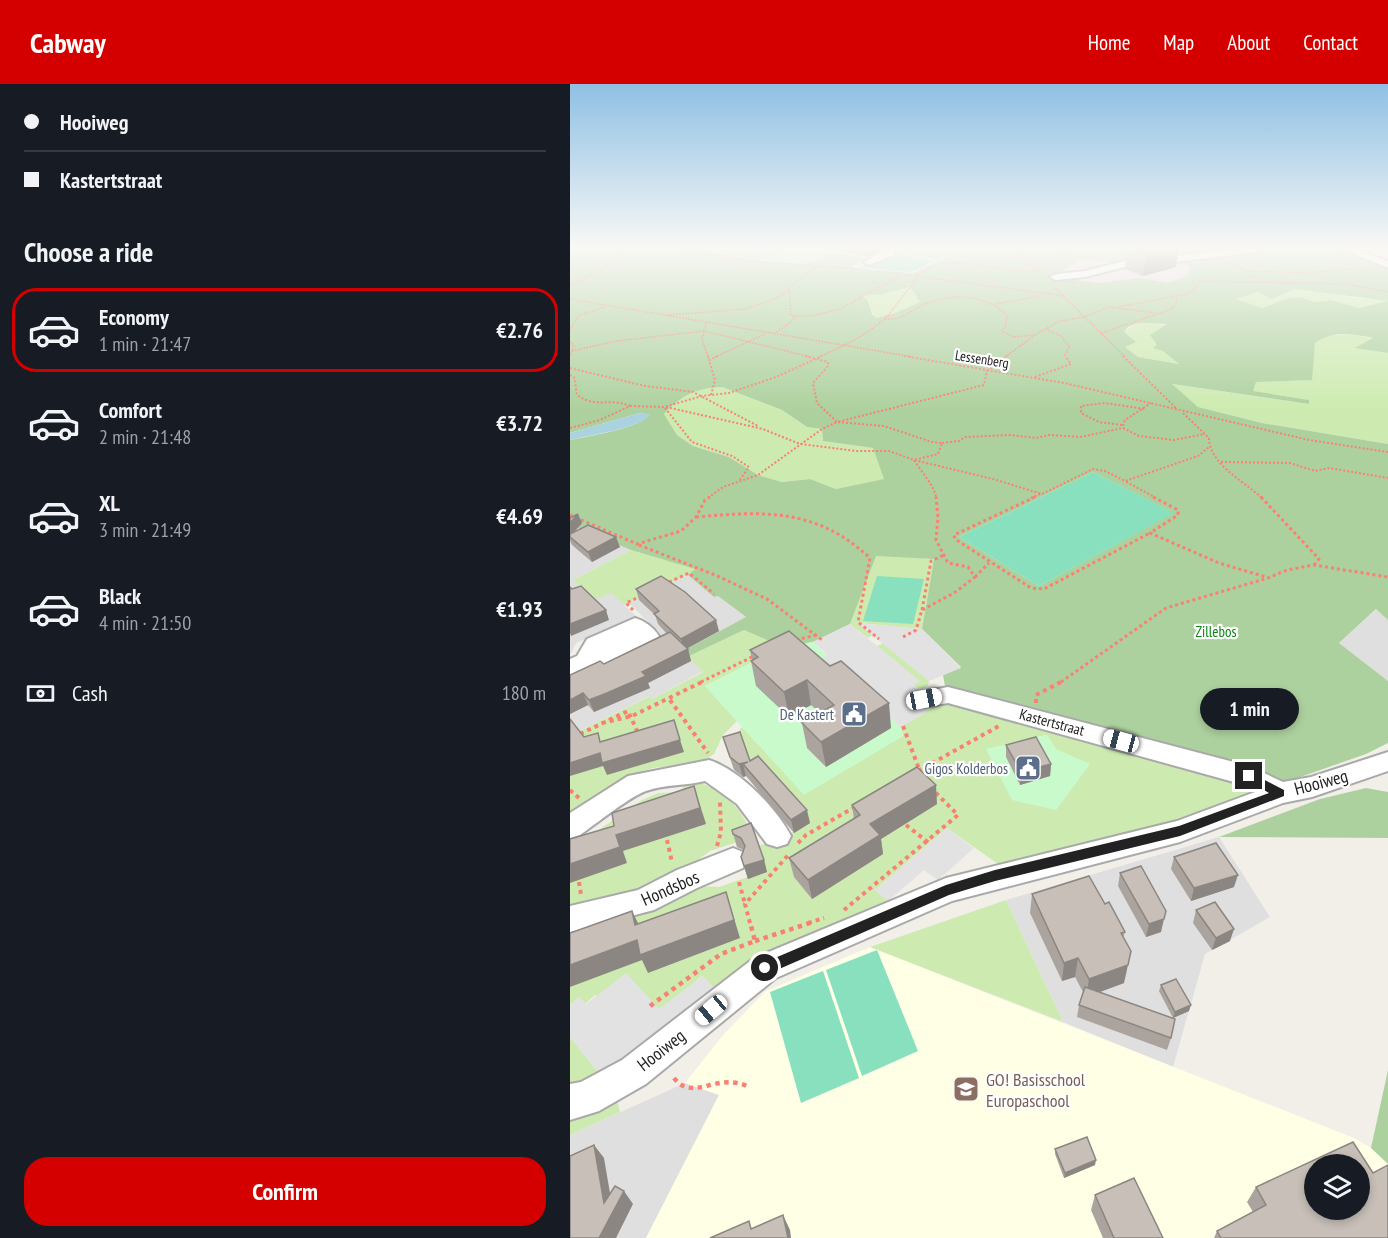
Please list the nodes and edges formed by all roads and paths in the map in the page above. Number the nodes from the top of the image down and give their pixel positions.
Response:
1 (591, 303) edge
2 (763, 303) edge
3 (790, 303) edge
4 (851, 303) edge
5 (896, 303) edge
6 (935, 303) edge
7 (1001, 303) edge
8 (1071, 303) edge
9 (1136, 303) edge
10 (1177, 303) edge
11 (995, 304) joint
12 (608, 306) junction
13 (1117, 307) junction
14 (1155, 313) junction
15 (659, 316) junction
16 (799, 317) junction
17 (1084, 317) junction
18 (884, 319) junction
19 (706, 323) junction
20 (570, 329) edge
21 (1045, 329) junction
22 (704, 331) junction
23 (767, 333) junction
24 (1101, 333) junction
25 (774, 334) junction
26 (1035, 335) junction
27 (570, 341) edge
28 (749, 342) junction
29 (844, 346) junction
30 (572, 351) junction
31 (570, 356) edge
32 (817, 358) junction
33 (709, 360) junction
34 (570, 368) edge
35 (987, 371) junction
36 (570, 375) edge
37 (1033, 378) junction
38 (711, 395) junction
39 (702, 396) junction
40 (1152, 402) junction
41 (630, 406) junction
42 (664, 407) junction
43 (1145, 409) junction
44 (1178, 410) junction
45 (1182, 412) junction
46 (837, 422) junction
47 (1123, 426) junction
48 (570, 428) edge
49 (763, 429) junction
50 (1205, 434) junction
51 (942, 443) junction
52 (800, 444) junction
53 (1209, 447) junction
54 (1388, 452) edge
55 (914, 460) junction
56 (1220, 462) junction
57 (1388, 478) edge
58 (1125, 481) junction
59 (738, 482) junction
60 (1042, 494) junction
61 (570, 515) edge
62 (696, 517) junction
63 (1150, 533) junction
64 (637, 544) junction
65 (944, 555) junction
66 (989, 563) junction
67 (1314, 565) junction
68 (695, 567) junction
69 (688, 573) junction
70 (975, 577) junction
71 (1388, 577) edge
72 (1268, 578) junction
73 (668, 583) edge
74 (647, 593) edge
75 (714, 594) dead end
76 (922, 610) junction
77 (638, 615) dead end
78 (816, 635) junction
79 (903, 637) dead end
80 (879, 639) dead end
81 (822, 640) dead end
82 (789, 641) edge
83 (760, 653) edge
84 (670, 699) junction
85 (924, 699) dead end
86 (1028, 715) junction
87 (633, 716) junction
88 (903, 726) dead end
89 (578, 735) edge
90 (640, 741) edge
91 (1382, 768) edge
92 (919, 771) junction
93 (712, 772) junction
94 (910, 776) edge
95 (922, 780) edge
96 (930, 787) edge
97 (1280, 793) junction
98 (864, 801) edge
99 (906, 825) dead end
100 (570, 827) edge
101 (777, 836) dead end
102 (667, 840) dead end
103 (927, 842) junction
104 (729, 864) junction
105 (673, 867) dead end
106 (745, 904) junction
107 (843, 912) dead end
108 (832, 915) dead end
109 (570, 919) edge
110 (755, 941) junction
111 (651, 1006) dead end
112 (674, 1078) dead end
113 (749, 1087) dead end
114 (570, 1102) edge

1 - 12 path, Lessenberg
2 - 15 path
3 - 16 path
4 - 16 path
5 - 18 path
6 - 18 path
7 - 11 path
8 - 17 path
9 - 13 path
10 - 14 path
11 - 26 path
12 - 15 path, Lessenberg
12 - 20 path
13 - 14 path
13 - 17 path
14 - 24 path
15 - 19 path, Lessenberg
16 - 25 path
17 - 21 path
17 - 24 path
18 - 29 path
19 - 22 path
19 - 23 path, Lessenberg
21 - 26 path
21 - 37 path
22 - 28 path
22 - 30 path
22 - 33 path
23 - 25 path, Lessenberg
23 - 28 path
24 - 44 path
25 - 29 path, Lessenberg
26 - 35 path
27 - 30 path
28 - 32 path
28 - 33 path
29 - 32 path
29 - 35 path, Lessenberg
30 - 31 path
32 - 38 path
32 - 46 path
33 - 38 path
34 - 39 path
35 - 37 path, Lessenberg
35 - 46 path
36 - 41 path
37 - 40 path, Lessenberg
38 - 39 path
39 - 42 path
39 - 49 path
40 - 43 path
40 - 44 path, Lessenberg
41 - 42 path
41 - 48 path
42 - 49 path
42 - 59 path
43 - 47 path
43 - 47 path
44 - 45 path, Lessenberg
45 - 50 path
45 - 54 path, Lessenberg
46 - 51 path
46 - 52 path
47 - 50 path
47 - 51 path
49 - 52 path
50 - 53 path
51 - 55 path
52 - 55 path
52 - 59 path
53 - 56 path
53 - 58 path
55 - 60 path
55 - 65 path
56 - 57 path
56 - 67 path
58 - 60 path
58 - 63 path
59 - 62 path
60 - 66 path
61 - 64 path
62 - 64 path
62 - 80 path
63 - 66 path
63 - 72 path
64 - 68 path
65 - 70 path
65 - 76 path
66 - 70 path
67 - 71 path
67 - 72 path
68 - 69 path
68 - 78 path
69 - 73 path
69 - 75 path
70 - 76 path
72 - 86 path
74 - 77 path
76 - 79 path
78 - 81 path
78 - 82 path
83 - 84 path
84 - 87 path
84 - 93 path
85 - 86 street, Kastertstraat
86 - 92 path
86 - 97 street, Kastertstraat
87 - 89 path
87 - 90 path
88 - 92 path
91 - 97 street, Hooiweg
92 - 94 path
92 - 95 path
93 - 100 street
93 - 101 street
93 - 104 path
96 - 103 path
97 - 114 street, Hooiweg
98 - 106 path
99 - 103 path
102 - 105 path
103 - 107 path
104 - 106 path
104 - 109 street, Hondsbos
106 - 110 path
108 - 110 path
110 - 111 path
112 - 113 path

